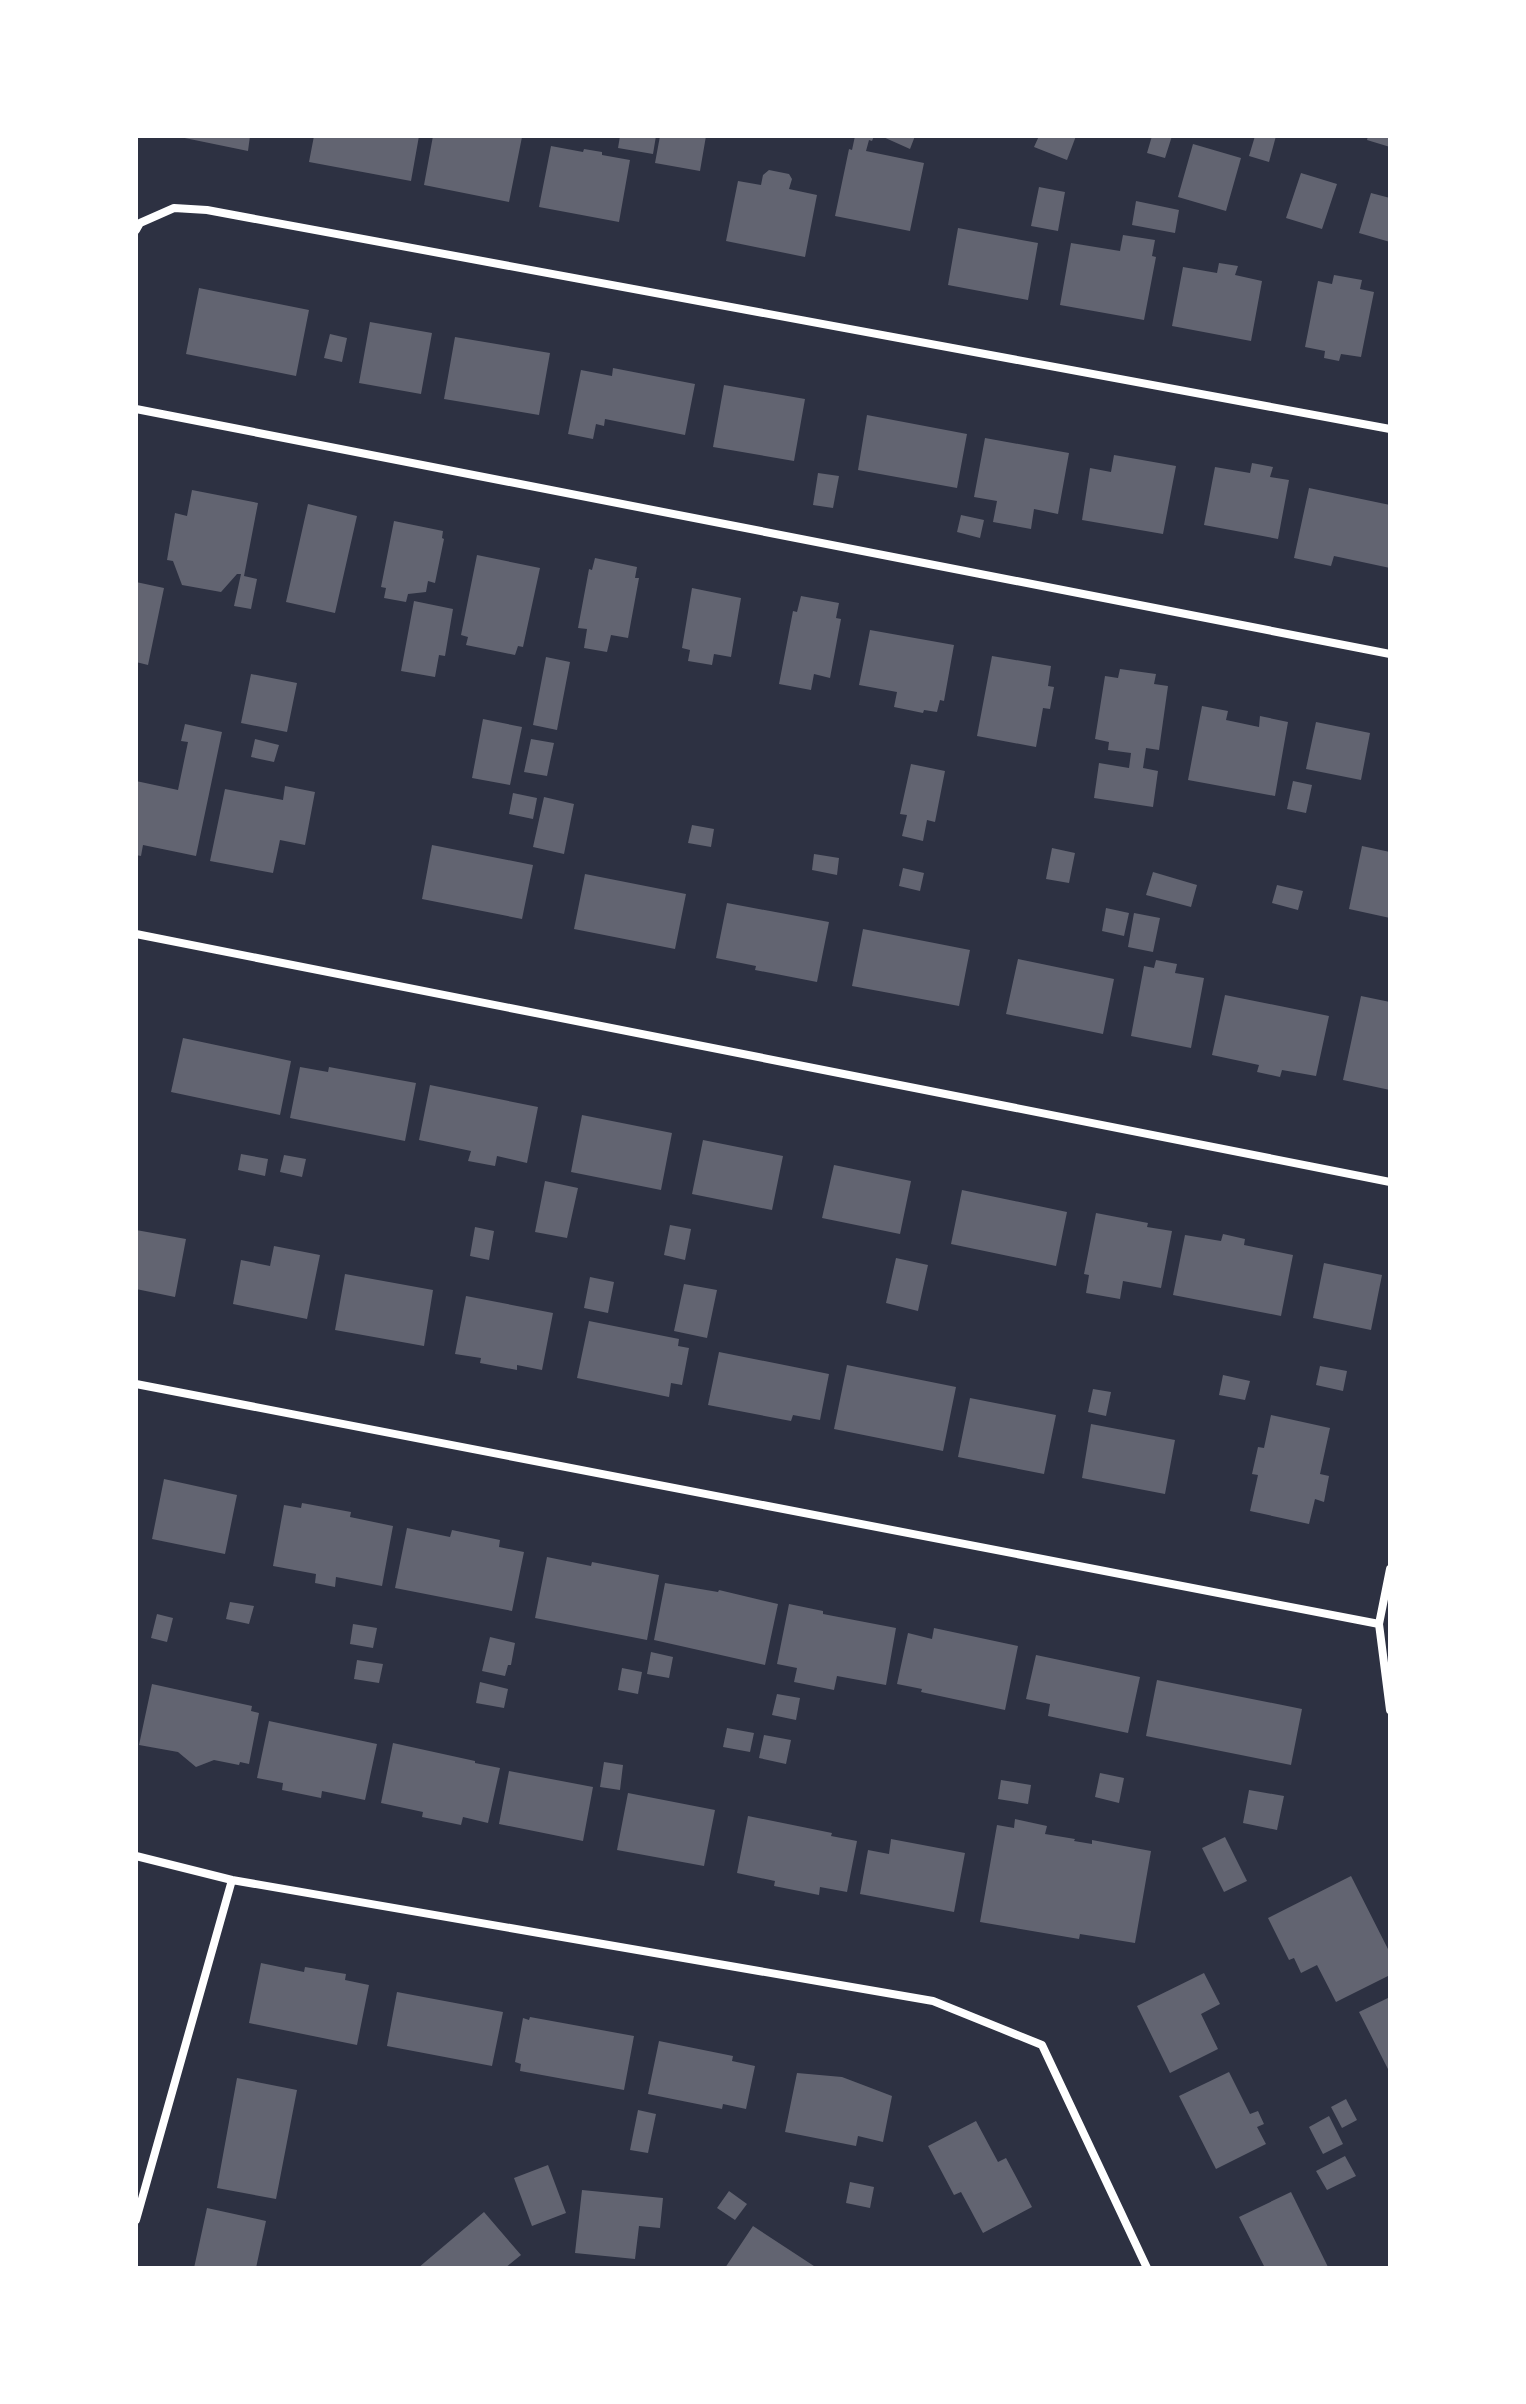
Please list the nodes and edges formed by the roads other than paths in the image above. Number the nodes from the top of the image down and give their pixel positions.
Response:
1 (136, 230) edge
2 (136, 409) edge
3 (1390, 429) edge
4 (1390, 654) edge
5 (136, 934) edge
6 (1390, 1182) edge
7 (136, 1384) edge
8 (1390, 1569) edge
9 (1379, 1624) junction
10 (1390, 1710) edge
11 (136, 1856) edge
12 (232, 1880) junction
13 (136, 2220) edge
14 (1147, 2268) edge

1 - 3 street
2 - 4 street
5 - 6 street
7 - 9 street
8 - 9 street
9 - 10 street
11 - 12 street
12 - 13 street
12 - 14 street

